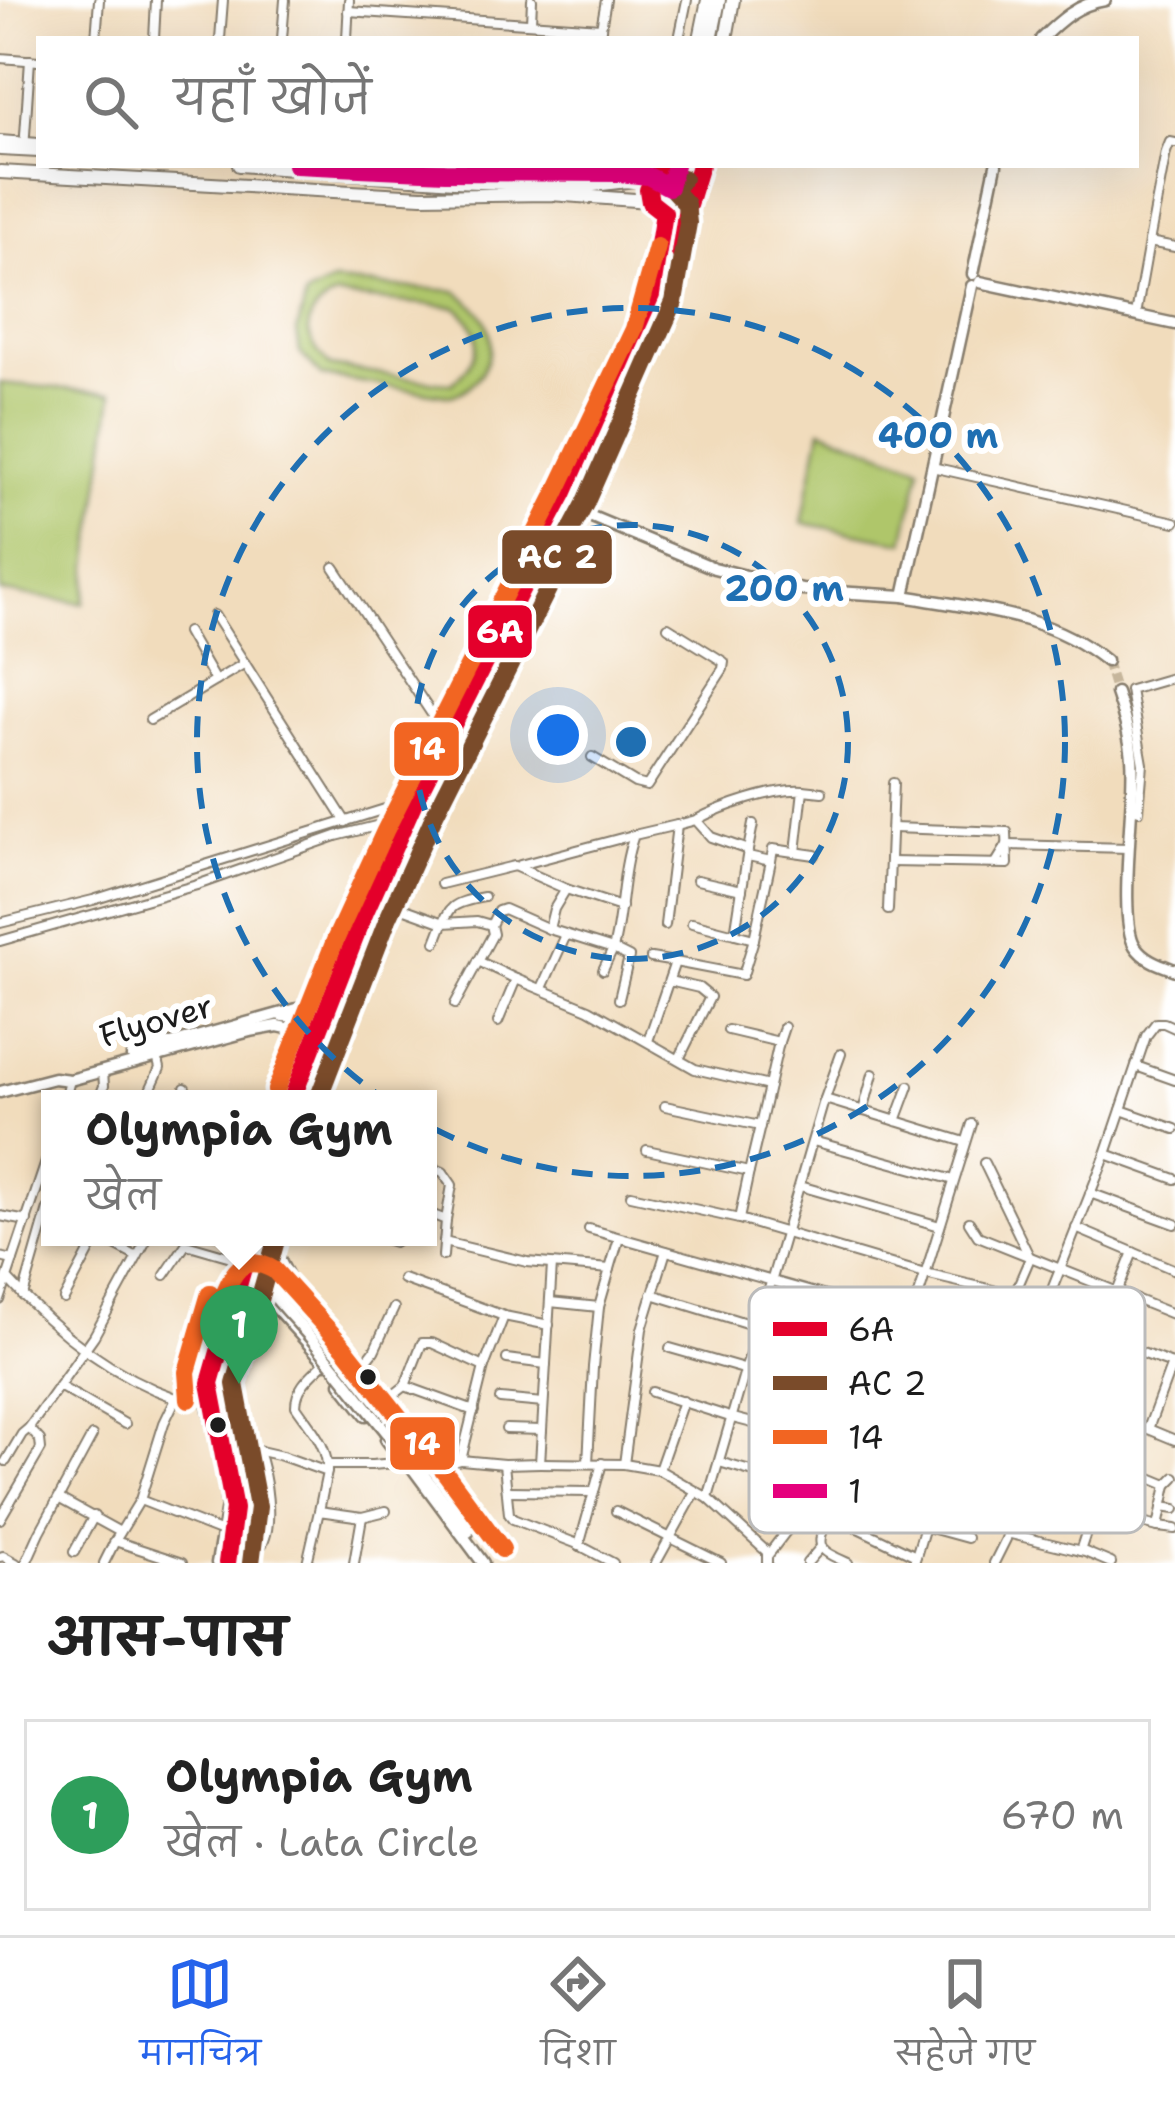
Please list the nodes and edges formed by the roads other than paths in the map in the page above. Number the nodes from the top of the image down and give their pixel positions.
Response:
1 (99, 0) edge
2 (156, 0) edge
3 (223, 0) edge
4 (285, 0) edge
5 (349, 0) edge
6 (532, 0) edge
7 (606, 0) edge
8 (687, 0) edge
9 (708, 0) edge
10 (719, 0) edge
11 (733, 0) edge
12 (1080, 0) edge
13 (1105, 0) edge
14 (349, 11) junction
15 (1069, 13) junction
16 (531, 22) junction
17 (600, 34) edge
18 (96, 36) edge
19 (154, 36) edge
20 (220, 36) edge
21 (282, 36) edge
22 (347, 36) edge
23 (680, 36) edge
24 (701, 36) edge
25 (712, 36) edge
26 (727, 36) edge
27 (1044, 36) edge
28 (0, 58) edge
29 (34, 61) edge
30 (1175, 143) edge
31 (0, 144) edge
32 (24, 146) junction
33 (36, 147) edge
34 (586, 168) edge
35 (680, 168) edge
36 (684, 168) edge
37 (699, 168) edge
38 (996, 168) edge
39 (336, 169) edge
40 (656, 170) edge
41 (0, 172) edge
42 (693, 183) junction
43 (586, 186) junction
44 (649, 201) junction
45 (686, 207) junction
46 (664, 213) junction
47 (1150, 242) junction
48 (1175, 247) edge
49 (975, 280) junction
50 (1136, 316) junction
51 (1175, 325) edge
52 (628, 345) junction
53 (932, 467) junction
54 (575, 510) junction
55 (1175, 522) edge
56 (334, 567) dead end
57 (527, 578) junction
58 (904, 596) junction
59 (530, 597) junction
60 (214, 615) dead end
61 (668, 627) dead end
62 (188, 632) dead end
63 (1106, 661) tunnel mouth
64 (244, 662) junction
65 (1175, 677) edge
66 (215, 681) junction
67 (1116, 693) tunnel mouth
68 (150, 720) dead end
69 (439, 725) junction
70 (592, 757) dead end
71 (893, 783) dead end
72 (803, 790) junction
73 (822, 791) dead end
74 (402, 803) junction
75 (1139, 811) dead end
76 (696, 820) junction
77 (346, 822) junction
78 (392, 823) junction
79 (753, 824) dead end
80 (676, 825) junction
81 (892, 829) junction
82 (334, 831) junction
83 (634, 835) junction
84 (1007, 845) junction
85 (1129, 848) junction
86 (796, 852) junction
87 (748, 853) junction
88 (815, 855) dead end
89 (771, 861) junction
90 (890, 862) junction
91 (514, 866) junction
92 (697, 880) dead end
93 (441, 884) dead end
94 (566, 889) junction
95 (742, 890) junction
96 (484, 897) dead end
97 (621, 907) junction
98 (888, 910) dead end
99 (692, 922) dead end
100 (0, 923) edge
101 (443, 923) junction
102 (491, 925) junction
103 (665, 925) dead end
104 (549, 929) junction
105 (735, 934) junction
106 (566, 935) junction
107 (754, 939) junction
108 (0, 941) edge
109 (436, 942) dead end
110 (613, 949) junction
111 (651, 958) dead end
112 (478, 961) junction
113 (675, 962) junction
114 (603, 970) dead end
115 (1175, 970) edge
116 (516, 979) junction
117 (669, 982) junction
118 (542, 988) junction
119 (332, 992) junction
120 (619, 1000) dead end
121 (455, 1004) dead end
122 (274, 1015) junction
123 (498, 1022) dead end
124 (784, 1027) dead end
125 (1175, 1028) edge
126 (728, 1030) dead end
127 (304, 1033) junction
128 (323, 1033) junction
129 (648, 1041) junction
130 (779, 1042) junction
131 (841, 1054) dead end
132 (157, 1056) junction
133 (680, 1059) junction
134 (1136, 1066) junction
135 (103, 1070) junction
136 (873, 1074) dead end
137 (72, 1076) junction
138 (1175, 1080) edge
139 (769, 1086) junction
140 (909, 1086) dead end
141 (68, 1090) edge
142 (101, 1090) edge
143 (150, 1090) edge
144 (296, 1090) edge
145 (299, 1090) edge
146 (299, 1090) edge
147 (0, 1092) edge
148 (825, 1100) junction
149 (665, 1106) dead end
150 (1120, 1110) junction
151 (862, 1111) junction
152 (896, 1121) junction
153 (972, 1124) dead end
154 (760, 1126) junction
155 (1175, 1130) edge
156 (813, 1141) junction
157 (965, 1142) junction
158 (647, 1150) dead end
159 (1106, 1154) junction
160 (984, 1162) dead end
161 (437, 1171) edge
162 (749, 1172) junction
163 (41, 1179) edge
164 (1175, 1179) edge
165 (954, 1180) junction
166 (800, 1186) junction
167 (1090, 1193) junction
168 (632, 1195) dead end
169 (34, 1202) junction
170 (41, 1206) edge
171 (0, 1216) edge
172 (437, 1216) edge
173 (739, 1219) junction
174 (446, 1220) junction
175 (27, 1221) junction
176 (969, 1222) dead end
177 (1175, 1224) edge
178 (940, 1226) junction
179 (1076, 1228) junction
180 (589, 1229) dead end
181 (786, 1233) junction
182 (41, 1236) edge
183 (619, 1238) junction
184 (444, 1242) junction
185 (93, 1246) edge
186 (116, 1246) edge
187 (143, 1246) edge
188 (183, 1246) edge
189 (206, 1246) edge
190 (248, 1246) edge
191 (251, 1246) edge
192 (256, 1246) edge
193 (275, 1246) edge
194 (666, 1251) junction
195 (1132, 1252) junction
196 (443, 1256) dead end
197 (137, 1257) junction
198 (242, 1257) junction
199 (0, 1258) edge
200 (1030, 1258) junction
201 (13, 1260) junction
202 (553, 1265) junction
203 (1060, 1268) junction
204 (610, 1269) junction
205 (1175, 1270) edge
206 (925, 1274) junction
207 (165, 1275) dead end
208 (7, 1278) junction
209 (403, 1279) dead end
210 (772, 1281) junction
211 (770, 1287) edge
212 (793, 1287) edge
213 (921, 1287) edge
214 (983, 1287) edge
215 (1017, 1287) edge
216 (1055, 1287) edge
217 (1109, 1287) edge
218 (1118, 1287) edge
219 (652, 1294) junction
220 (23, 1296) junction
221 (0, 1299) edge
222 (64, 1299) dead end
223 (1145, 1302) edge
224 (550, 1303) junction
225 (599, 1307) junction
226 (394, 1308) dead end
227 (1175, 1315) edge
228 (504, 1316) junction
229 (234, 1321) junction
230 (304, 1321) junction
231 (549, 1324) junction
232 (749, 1324) edge
233 (86, 1348) junction
234 (670, 1348) dead end
235 (507, 1359) dead end
236 (1173, 1360) edge
237 (325, 1362) junction
238 (749, 1363) edge
239 (219, 1364) junction
240 (546, 1364) junction
241 (484, 1367) junction
242 (747, 1369) junction
243 (352, 1379) junction
244 (59, 1386) junction
245 (405, 1387) junction
246 (215, 1391) junction
247 (652, 1392) dead end
248 (176, 1398) junction
249 (500, 1399) dead end
250 (683, 1402) junction
251 (543, 1403) junction
252 (376, 1409) junction
253 (474, 1411) junction
254 (733, 1418) junction
255 (749, 1422) edge
256 (125, 1424) dead end
257 (28, 1428) junction
258 (1145, 1428) edge
259 (506, 1429) dead end
260 (1148, 1429) junction
261 (542, 1430) junction
262 (92, 1436) dead end
263 (1175, 1440) edge
264 (234, 1444) junction
265 (256, 1449) junction
266 (405, 1457) junction
267 (461, 1460) junction
268 (6, 1461) dead end
269 (719, 1462) junction
270 (540, 1463) junction
271 (588, 1463) junction
272 (602, 1463) junction
273 (504, 1464) junction
274 (624, 1464) junction
275 (328, 1468) junction
276 (659, 1470) junction
277 (749, 1471) edge
278 (419, 1473) junction
279 (1171, 1481) edge
280 (507, 1491) junction
281 (696, 1491) junction
282 (592, 1492) junction
283 (60, 1498) junction
284 (708, 1498) junction
285 (140, 1500) junction
286 (1162, 1507) junction
287 (319, 1510) junction
288 (1175, 1510) edge
289 (386, 1511) dead end
290 (616, 1511) dead end
291 (94, 1516) junction
292 (362, 1517) junction
293 (0, 1519) edge
294 (1145, 1524) edge
295 (1158, 1527) junction
296 (1175, 1529) edge
297 (223, 1532) junction
298 (821, 1533) edge
299 (863, 1533) edge
300 (949, 1533) edge
301 (1007, 1533) joint
302 (1085, 1533) edge
303 (117, 1537) junction
304 (967, 1538) dead end
305 (670, 1539) junction
306 (579, 1546) junction
307 (820, 1546) junction
308 (1077, 1550) junction
309 (74, 1552) dead end
310 (240, 1556) edge
311 (0, 1557) edge
312 (768, 1557) edge
313 (165, 1560) edge
314 (915, 1560) edge
315 (16, 1563) edge
316 (26, 1563) edge
317 (104, 1563) edge
318 (182, 1563) edge
319 (217, 1563) edge
320 (227, 1563) edge
321 (308, 1563) edge
322 (354, 1563) edge
323 (488, 1563) edge
324 (613, 1563) edge
325 (656, 1563) edge
326 (721, 1563) edge
327 (783, 1563) edge
328 (807, 1563) edge
329 (848, 1563) edge
330 (994, 1563) edge
331 (1070, 1563) edge
332 (1111, 1563) edge

1 - 18 street
2 - 19 street
3 - 20 street
4 - 21 street
5 - 14 street
6 - 16 street
7 - 17 street
8 - 23 street
9 - 24 main road
10 - 25 main road
11 - 26 main road
12 - 15 street
13 - 15 street
14 - 16 street
14 - 22 street
15 - 27 street
16 - 17 street
28 - 29 street
29 - 32 street
30 - 47 street
31 - 32 main road
32 - 33 main road
34 - 43 street
35 - 42 main road
36 - 57 main road, bridge
37 - 42 main road
38 - 49 street
39 - 43 main road
40 - 43 main road
40 - 44 main road
41 - 44 main road
42 - 45 main road
44 - 46 main road
45 - 46 main road
45 - 54 main road
46 - 52 main road
47 - 48 street
47 - 50 street
49 - 50 street
49 - 53 street
50 - 51 street
52 - 57 main road, bridge
52 - 69 street
53 - 55 street
53 - 58 street
54 - 58 street
54 - 59 main road
56 - 69 street
57 - 119 main road, bridge
58 - 63 street
59 - 78 street
59 - 145 main road, bridge
60 - 64 street
61 - 70 street
62 - 66 street
64 - 66 street
64 - 77 street
65 - 75 street
66 - 68 street
67 - 85 street
69 - 74 street
71 - 81 street
72 - 73 street
72 - 76 street
72 - 86 street
74 - 77 street
74 - 78 street
76 - 80 street
76 - 87 street
77 - 82 street
78 - 82 street
79 - 87 street
80 - 83 street
80 - 103 street
81 - 84 street
81 - 90 street
82 - 100 street
82 - 108 street
83 - 91 street
83 - 97 street
84 - 85 street
84 - 90 street
85 - 115 street
86 - 88 street
86 - 89 street
87 - 89 street
87 - 95 street
89 - 107 street
90 - 98 street
91 - 93 street
91 - 94 street
92 - 95 street
94 - 97 street
94 - 104 street
95 - 105 street
96 - 101 street
97 - 110 street
99 - 105 street
101 - 102 street
101 - 109 street
101 - 128 street
102 - 104 street
102 - 112 street
104 - 106 street
105 - 107 street
106 - 110 street
106 - 118 street
107 - 113 street
110 - 114 street
110 - 120 street
111 - 113 street
112 - 116 street
112 - 121 street
113 - 117 street
116 - 118 street
116 - 123 street
117 - 129 street
117 - 133 street
118 - 129 street
119 - 122 street, Flyover
119 - 128 main road, bridge
122 - 128 street
122 - 137 street, Flyover
124 - 130 street
125 - 134 street
126 - 130 street
127 - 128 street
127 - 132 street
127 - 144 street
128 - 146 main road, bridge
129 - 133 street
130 - 139 street
131 - 148 street
132 - 135 street
132 - 143 street
133 - 139 street
134 - 138 street
134 - 150 street
135 - 137 street
135 - 142 street
136 - 151 street
137 - 141 street
137 - 147 street
139 - 154 street
140 - 152 street
148 - 151 street
148 - 156 street
149 - 154 street
150 - 155 street
150 - 159 street
151 - 152 street
152 - 157 street
153 - 157 street
154 - 162 street
156 - 165 street
156 - 166 street
157 - 165 street
158 - 162 street
159 - 164 street
159 - 167 street
160 - 200 street
161 - 174 street
162 - 173 street
163 - 169 street
165 - 178 street
166 - 178 street
166 - 181 street
167 - 177 street
167 - 179 street
168 - 173 street
169 - 170 street
169 - 175 street
171 - 175 street
172 - 174 street
173 - 181 street
174 - 184 street
175 - 201 street
176 - 200 street
178 - 206 street
179 - 195 street
179 - 203 street
180 - 183 street
181 - 206 street
181 - 210 street
182 - 220 street
183 - 194 street
183 - 204 street
184 - 196 street
184 - 202 street
185 - 222 street
186 - 197 street
187 - 197 street
188 - 207 street
189 - 198 street
190 - 198 main road
191 - 229 main road
192 - 230 street, bridge
193 - 230 street
194 - 210 street
194 - 219 street
195 - 205 street
195 - 218 street
197 - 233 street
198 - 239 main road
198 - 246 street
198 - 266 street, bridge
199 - 201 street
200 - 203 street
200 - 215 street
201 - 208 street
202 - 204 street
202 - 224 street
203 - 216 street
203 - 217 street
204 - 225 street
206 - 213 street
206 - 214 street
208 - 220 street
208 - 221 street
209 - 228 street
210 - 211 street
210 - 212 street
219 - 232 street
219 - 274 street
220 - 233 street
223 - 227 street
224 - 225 street
224 - 231 street
225 - 271 street
226 - 243 street
228 - 231 street
228 - 241 street
229 - 237 street
229 - 239 main road
230 - 243 street
231 - 240 street
233 - 244 street
233 - 248 street
234 - 242 street
235 - 240 street
236 - 260 street
237 - 266 street
237 - 275 street
238 - 242 street
239 - 246 main road, bridge
240 - 251 street
241 - 245 street
241 - 253 street
242 - 254 street
243 - 252 street
244 - 256 street
244 - 257 street
245 - 252 street
245 - 253 street
246 - 248 street
246 - 264 main road
246 - 297 street
246 - 320 main road
247 - 250 street
248 - 285 street
249 - 251 street
250 - 254 street
250 - 276 street
251 - 261 street
252 - 278 street
253 - 267 street
254 - 255 street
254 - 269 street
257 - 268 street
257 - 293 street
258 - 260 street
259 - 261 street
260 - 263 street
261 - 270 street
262 - 283 street
264 - 265 street
264 - 310 main road
265 - 275 street
265 - 310 street
266 - 275 street
266 - 278 street
267 - 273 street
267 - 278 street
269 - 277 street
269 - 284 street
270 - 271 street
270 - 273 street
271 - 272 street
272 - 274 street
272 - 282 street
273 - 280 street
274 - 276 street
275 - 287 street
276 - 281 street
278 - 323 street
279 - 286 street
280 - 282 street
280 - 306 street
281 - 284 street
281 - 305 street
282 - 306 street
283 - 291 street
283 - 316 street
284 - 312 street
285 - 297 street
285 - 303 street
286 - 288 street
286 - 295 street
287 - 292 street
287 - 321 street
289 - 292 street
290 - 305 street
291 - 303 street
291 - 309 street
292 - 322 street
294 - 295 street
295 - 296 street
297 - 319 street
298 - 307 street
299 - 314 street
300 - 304 street
301 - 308 street
301 - 330 street
302 - 308 street
303 - 313 street
303 - 317 street
305 - 325 street
305 - 326 street
306 - 324 street
307 - 328 street
307 - 329 street
308 - 331 street
308 - 332 street
311 - 315 street
312 - 327 street
313 - 318 street

